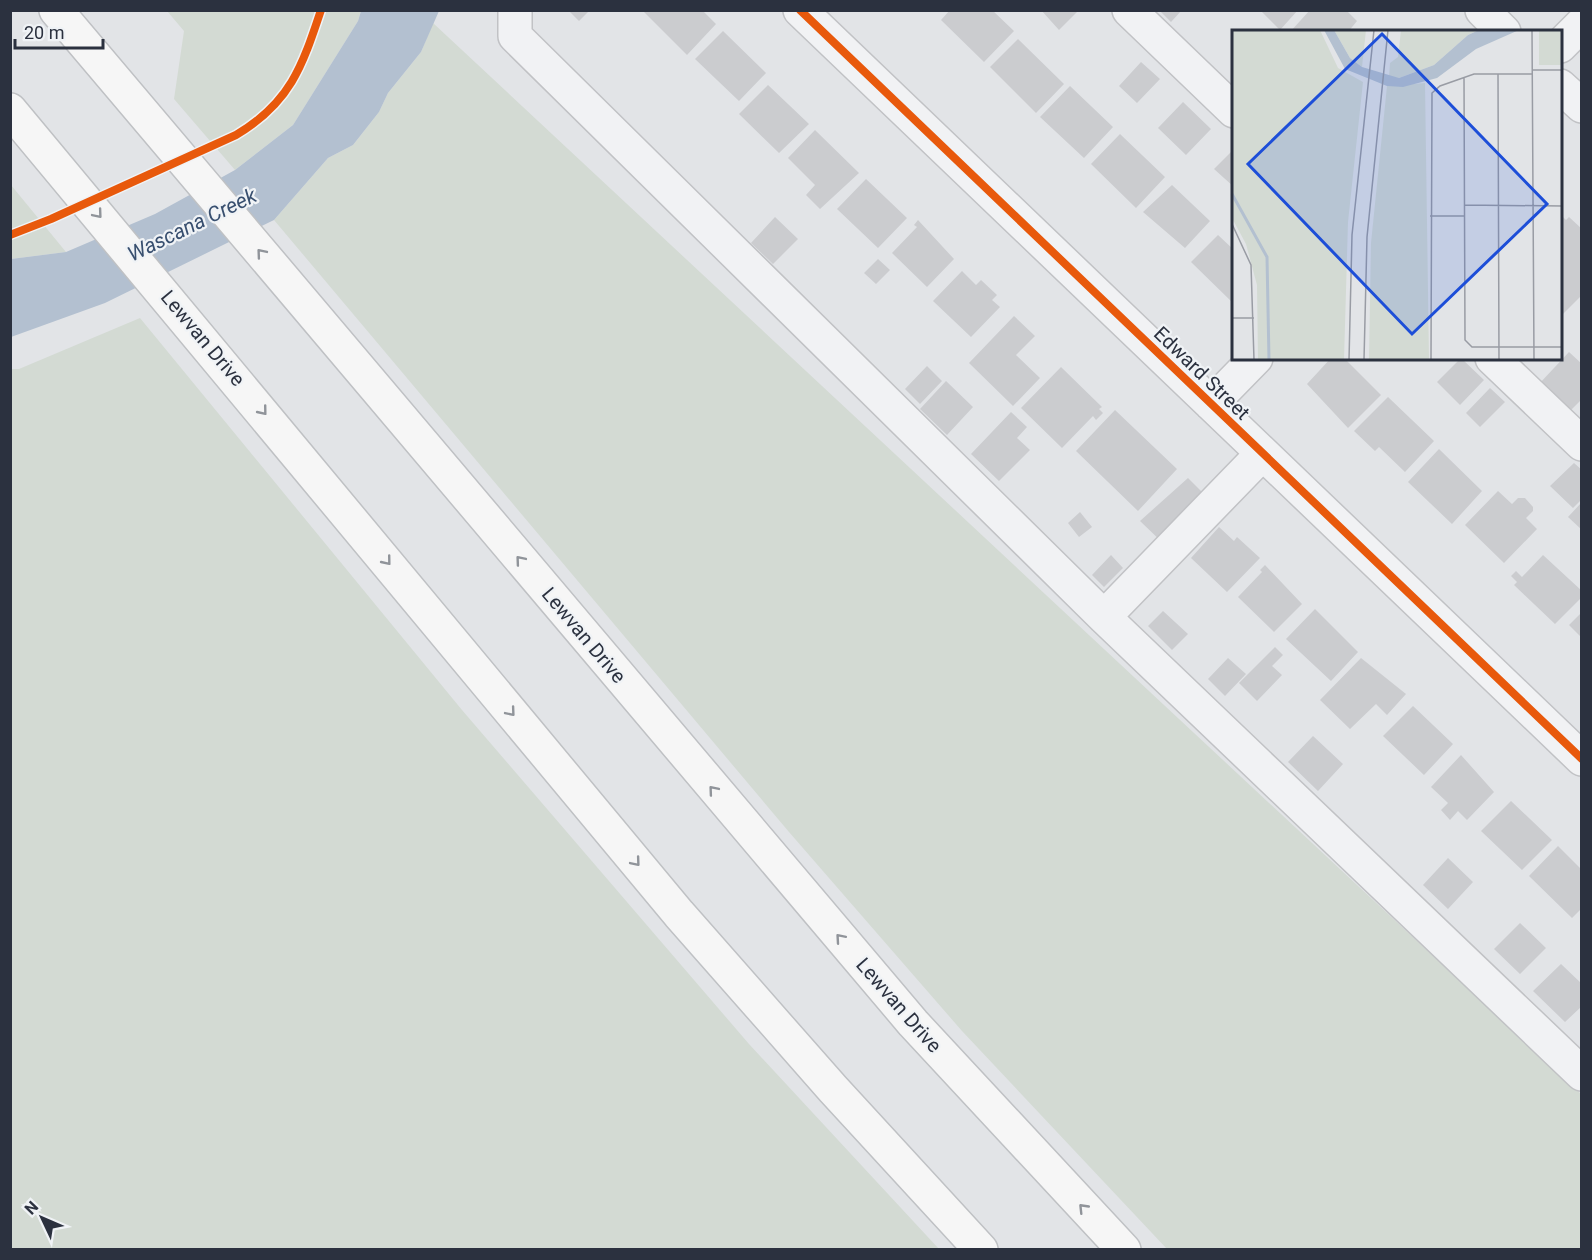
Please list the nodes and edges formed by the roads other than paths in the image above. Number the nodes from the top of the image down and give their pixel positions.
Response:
1 (56, 10) edge
2 (515, 10) edge
3 (800, 10) edge
4 (1129, 10) edge
5 (1482, 10) edge
6 (1581, 24) edge
7 (1502, 30) edge
8 (1562, 44) edge
9 (1562, 88) edge
10 (1581, 106) edge
11 (10, 110) edge
12 (1232, 110) edge
13 (1254, 360) edge
14 (1494, 360) edge
15 (1211, 404) junction
16 (1581, 444) edge
17 (1262, 454) junction
18 (1104, 617) junction
19 (1581, 759) edge
20 (1581, 1074) edge
21 (981, 1250) edge
22 (1124, 1250) edge

22 -> 1 main road, Lewvan Drive
2 - 18 street
3 - 15 street, Edward Street
4 - 12 street
5 - 7 street
6 - 8 street
9 - 10 street
11 -> 21 main road, Lewvan Drive
13 - 15 street
14 - 16 street
15 - 17 street, Edward Street
17 - 18 street
17 - 19 street, Edward Street
18 - 20 street

